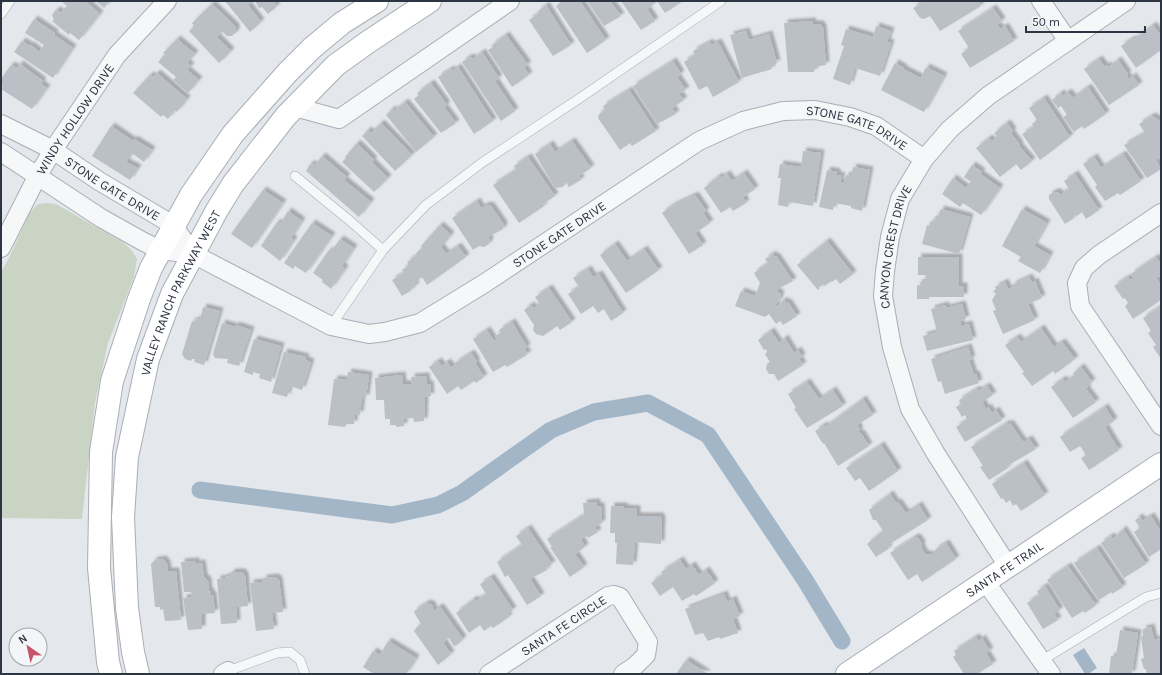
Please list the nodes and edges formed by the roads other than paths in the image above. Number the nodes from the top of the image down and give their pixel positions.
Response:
1 (10, 1) edge
2 (166, 1) edge
3 (430, 1) edge
4 (510, 1) edge
5 (721, 1) edge
6 (1041, 1) edge
7 (1126, 1) edge
8 (374, 3) edge
9 (1, 14) edge
10 (384, 31) junction
11 (1068, 41) junction
12 (295, 107) junction
13 (1, 124) edge
14 (53, 150) junction
15 (1, 152) edge
16 (924, 159) junction
17 (295, 176) dead end
18 (37, 177) junction
19 (1161, 213) edge
20 (173, 226) junction
21 (1, 248) edge
22 (160, 250) junction
23 (383, 250) junction
24 (193, 254) junction
25 (332, 326) junction
26 (1161, 426) edge
27 (1161, 464) edge
28 (1008, 566) junction
29 (985, 581) junction
30 (1161, 593) edge
31 (1046, 667) edge
32 (225, 673) edge
33 (111, 674) edge
34 (138, 674) edge
35 (305, 674) edge
36 (488, 674) edge
37 (623, 674) edge
38 (846, 674) edge

1 - 9 lane
2 - 14 street, WINDY HOLLOW DRIVE
3 - 10 main road, VALLEY RANCH PARKWAY WEST
4 - 12 street
5 - 23 lane
6 - 11 street
7 - 11 street, CANYON CREST DRIVE
8 - 10 main road
8 - 20 main road
10 - 12 main road, VALLEY RANCH PARKWAY WEST
11 - 16 street, CANYON CREST DRIVE
12 - 24 main road, VALLEY RANCH PARKWAY WEST
13 - 14 street, STONE GATE DRIVE
14 - 18 street, WINDY HOLLOW DRIVE
14 - 20 street, STONE GATE DRIVE
15 - 18 street, STONE GATE DRIVE
16 - 25 street, STONE GATE DRIVE
16 - 28 street, CANYON CREST DRIVE
17 - 23 lane
18 - 21 street, WINDY HOLLOW DRIVE
18 - 22 street, STONE GATE DRIVE
19 - 26 street
20 - 22 main road
20 - 24 street, STONE GATE DRIVE
22 - 24 street, STONE GATE DRIVE
22 - 33 main road
23 - 25 lane
24 - 25 street, STONE GATE DRIVE
24 - 34 main road, VALLEY RANCH PARKWAY WEST
27 - 28 main road, SANTA FE TRAIL
28 - 29 main road, SANTA FE TRAIL
29 - 31 street
29 - 38 main road, SANTA FE TRAIL
30 - 31 lane
32 - 35 lane
36 - 37 street, SANTA FE CIRCLE

